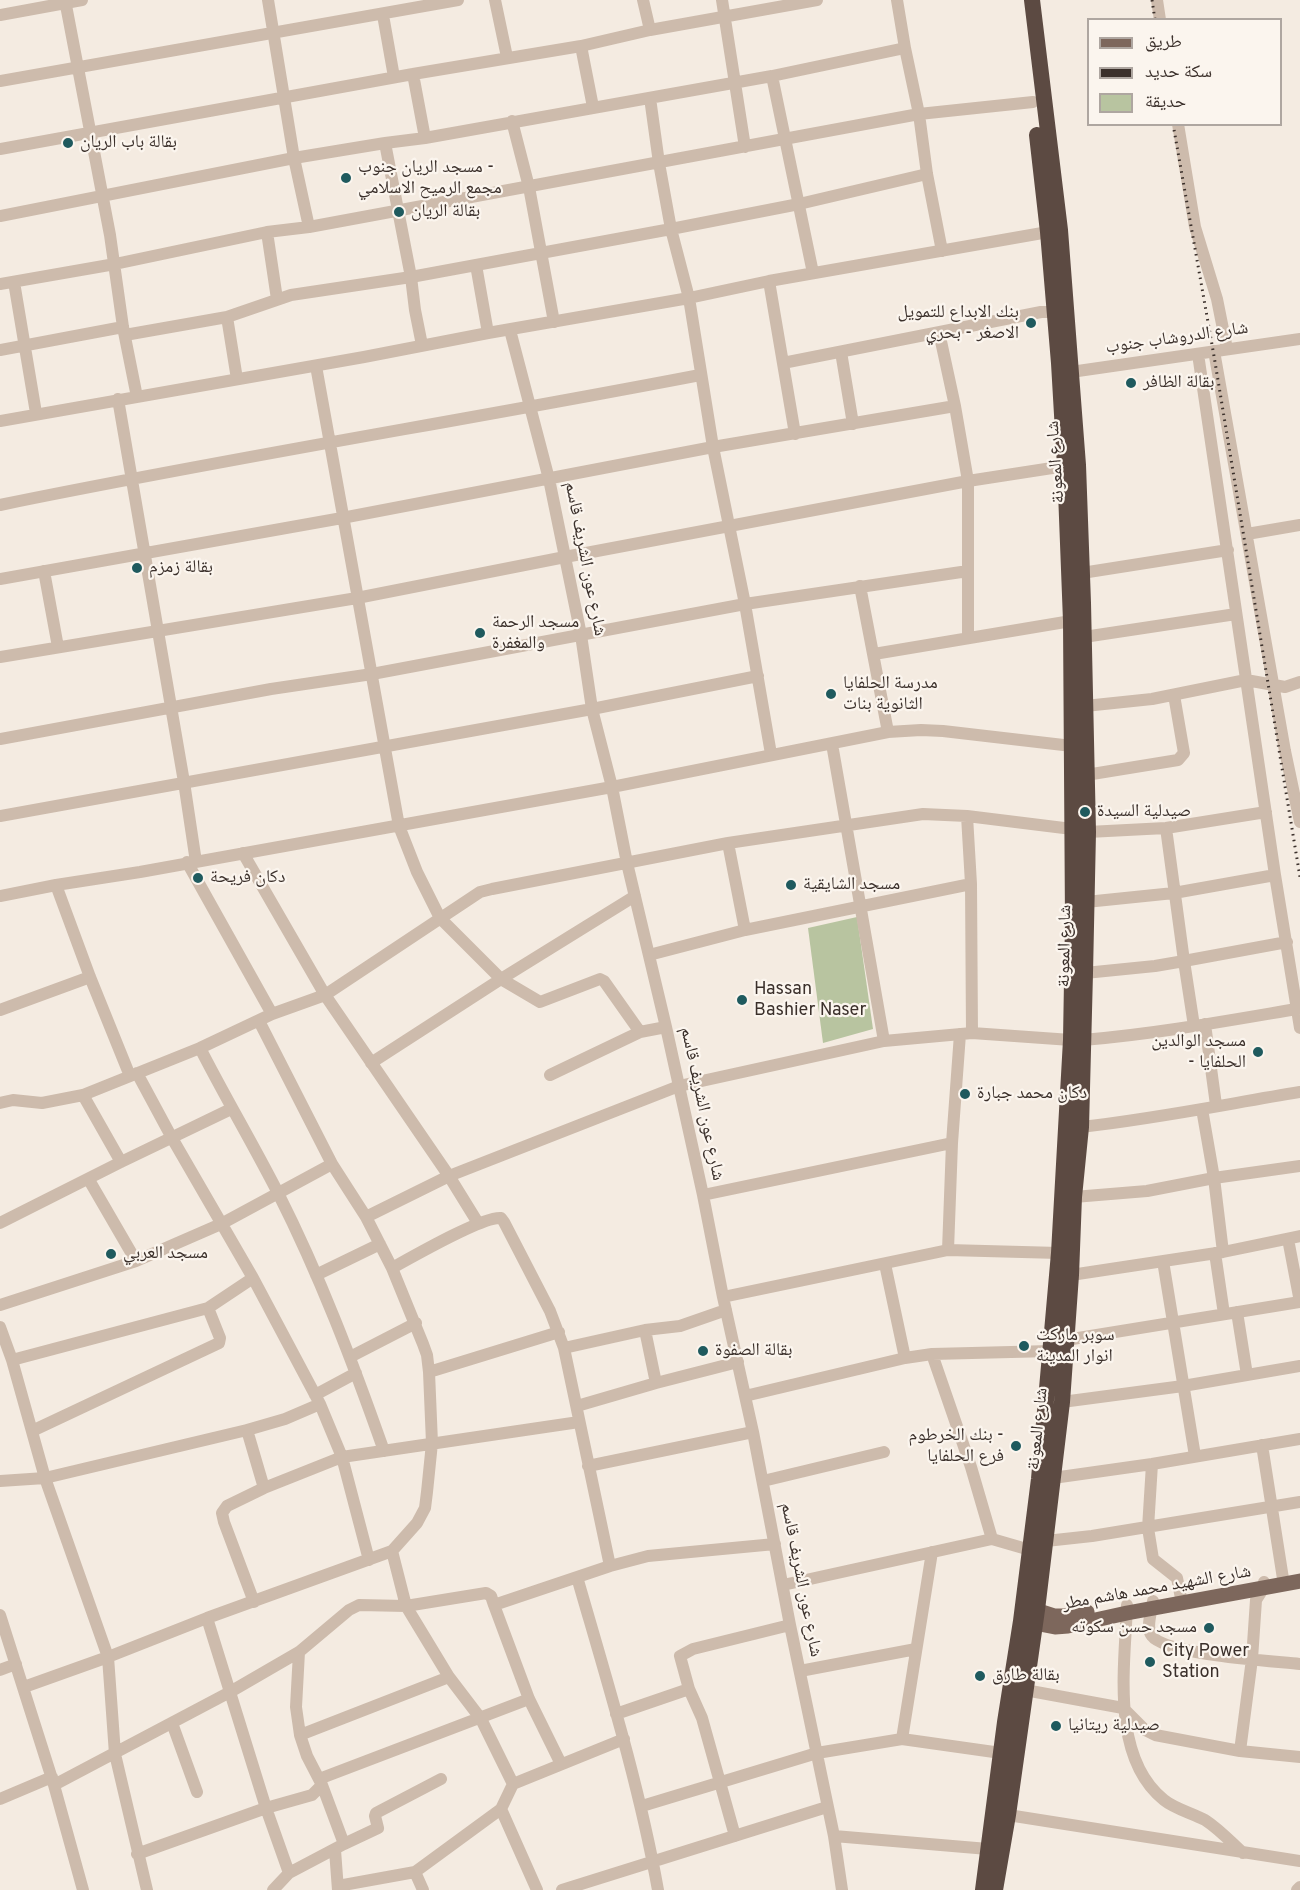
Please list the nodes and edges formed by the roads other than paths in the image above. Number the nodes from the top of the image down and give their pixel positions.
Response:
1 (82, 0) edge
2 (268, 0) edge
3 (458, 0) edge
4 (495, 0) edge
5 (643, 0) edge
6 (722, 0) edge
7 (817, 0) edge
8 (897, 0) edge
9 (1022, 0) edge
10 (1032, 0) edge
11 (1157, 0) edge
12 (66, 2) edge
13 (399, 5) edge
14 (763, 5) edge
15 (0, 15) edge
16 (383, 15) junction
17 (726, 17) junction
18 (1160, 18) edge
19 (650, 30) junction
20 (274, 33) junction
21 (581, 45) junction
22 (904, 48) junction
23 (507, 57) junction
24 (78, 68) junction
25 (413, 74) junction
26 (772, 76) junction
27 (394, 77) junction
28 (0, 81) edge
29 (736, 82) junction
30 (284, 97) junction
31 (651, 98) junction
32 (1033, 102) junction
33 (593, 107) junction
34 (919, 114) junction
35 (512, 121) junction
36 (1178, 126) edge
37 (90, 132) junction
38 (425, 138) junction
39 (786, 139) junction
40 (385, 143) junction
41 (746, 147) junction
42 (0, 149) edge
43 (294, 158) junction
44 (659, 163) junction
45 (927, 174) junction
46 (529, 187) junction
47 (103, 197) junction
48 (799, 204) junction
49 (399, 210) junction
50 (0, 216) edge
51 (309, 227) junction
52 (671, 229) junction
53 (267, 232) junction
54 (1048, 232) junction
55 (942, 251) junction
56 (541, 254) junction
57 (115, 264) junction
58 (476, 265) junction
59 (813, 273) junction
60 (411, 277) junction
61 (769, 280) junction
62 (15, 282) junction
63 (0, 284) edge
64 (688, 298) junction
65 (277, 299) junction
66 (1054, 312) junction
67 (227, 317) junction
68 (554, 322) junction
69 (510, 330) junction
70 (124, 331) junction
71 (939, 332) junction
72 (488, 333) junction
73 (1300, 339) edge
74 (422, 345) junction
75 (25, 346) junction
76 (0, 350) edge
77 (1221, 350) junction
78 (841, 352) junction
79 (1198, 354) junction
80 (783, 363) junction
81 (316, 366) junction
82 (1065, 373) junction
83 (700, 375) junction
84 (237, 379) junction
85 (137, 397) junction
86 (118, 399) junction
87 (955, 406) junction
88 (531, 408) junction
89 (36, 413) junction
90 (0, 421) edge
91 (853, 424) junction
92 (795, 434) junction
93 (330, 443) junction
94 (713, 447) junction
95 (1065, 466) junction
96 (131, 478) junction
97 (549, 479) junction
98 (968, 481) junction
99 (0, 505) edge
100 (342, 518) junction
101 (1300, 525) edge
102 (728, 527) junction
103 (1247, 534) junction
104 (1228, 550) junction
105 (145, 552) junction
106 (565, 557) junction
107 (44, 571) junction
108 (968, 571) junction
109 (1082, 573) junction
110 (0, 579) edge
111 (860, 586) junction
112 (357, 598) junction
113 (745, 604) junction
114 (1236, 614) junction
115 (1071, 621) junction
116 (158, 630) junction
117 (581, 635) junction
118 (1084, 637) junction
119 (968, 638) junction
120 (58, 647) junction
121 (874, 654) junction
122 (0, 657) edge
123 (372, 674) junction
124 (758, 676) junction
125 (1246, 680) junction
126 (1273, 684) junction
127 (1300, 684) edge
128 (1173, 694) junction
129 (1085, 706) junction
130 (170, 709) junction
131 (592, 709) junction
132 (888, 732) junction
133 (0, 739) edge
134 (832, 744) junction
135 (384, 745) junction
136 (1072, 746) junction
137 (771, 754) junction
138 (1086, 775) junction
139 (184, 782) junction
140 (612, 787) junction
141 (1266, 812) junction
142 (0, 816) edge
143 (967, 816) junction
144 (1300, 822) edge
145 (845, 825) junction
146 (399, 826) junction
147 (1166, 828) junction
148 (1080, 830) junction
149 (728, 843) junction
150 (243, 854) junction
151 (192, 862) junction
152 (627, 863) junction
153 (1275, 875) junction
154 (971, 884) junction
155 (56, 885) junction
156 (1174, 893) junction
157 (0, 896) edge
158 (634, 896) junction
159 (1086, 902) junction
160 (860, 907) junction
161 (440, 918) junction
162 (745, 930) junction
163 (1287, 942) junction
164 (649, 955) junction
165 (1184, 961) junction
166 (1085, 973) junction
167 (90, 977) junction
168 (501, 979) junction
169 (325, 995) junction
170 (1297, 1009) junction
171 (0, 1010) edge
172 (272, 1014) junction
173 (259, 1021) junction
174 (1200, 1025) junction
175 (666, 1027) junction
176 (1300, 1028) edge
177 (640, 1032) junction
178 (966, 1034) junction
179 (1077, 1040) junction
180 (884, 1041) junction
181 (200, 1048) junction
182 (371, 1064) junction
183 (134, 1075) junction
184 (550, 1075) dead end
185 (679, 1086) junction
186 (1300, 1092) edge
187 (83, 1095) junction
188 (0, 1103) edge
189 (1216, 1106) junction
190 (231, 1109) junction
191 (1202, 1109) junction
192 (1081, 1127) junction
193 (172, 1138) junction
194 (952, 1143) junction
195 (120, 1162) junction
196 (332, 1164) junction
197 (1300, 1166) edge
198 (449, 1176) junction
199 (1214, 1178) junction
200 (88, 1180) junction
201 (278, 1193) junction
202 (703, 1195) junction
203 (1074, 1197) junction
204 (366, 1217) junction
205 (0, 1223) edge
206 (478, 1223) junction
207 (221, 1224) junction
208 (1294, 1238) edge
209 (380, 1244) junction
210 (948, 1250) junction
211 (1219, 1252) junction
212 (1059, 1253) junction
213 (136, 1261) junction
214 (1163, 1261) junction
215 (885, 1264) junction
216 (392, 1268) junction
217 (316, 1275) junction
218 (1071, 1275) junction
219 (253, 1278) junction
220 (1300, 1302) edge
221 (724, 1304) junction
222 (0, 1305) edge
223 (208, 1308) junction
224 (1231, 1313) junction
225 (1173, 1322) junction
226 (416, 1323) junction
227 (0, 1327) edge
228 (645, 1330) junction
229 (559, 1332) junction
230 (1066, 1340) junction
231 (564, 1348) junction
232 (1051, 1351) junction
233 (932, 1354) junction
234 (350, 1357) junction
235 (905, 1358) junction
236 (12, 1360) junction
237 (738, 1362) junction
238 (1300, 1366) edge
239 (429, 1371) junction
240 (356, 1373) junction
241 (1247, 1375) junction
242 (656, 1383) junction
243 (1183, 1386) junction
244 (746, 1396) junction
245 (318, 1399) junction
246 (1062, 1402) junction
247 (577, 1406) junction
248 (579, 1422) junction
249 (247, 1430) junction
250 (32, 1431) junction
251 (753, 1432) junction
252 (1300, 1439) edge
253 (432, 1443) junction
254 (1262, 1444) junction
255 (384, 1451) junction
256 (884, 1452) dead end
257 (1195, 1456) junction
258 (342, 1457) junction
259 (1152, 1464) junction
260 (588, 1466) junction
261 (1053, 1478) junction
262 (45, 1479) junction
263 (0, 1481) edge
264 (763, 1482) junction
265 (264, 1488) junction
266 (1300, 1502) edge
267 (1272, 1507) junction
268 (1148, 1528) junction
269 (992, 1539) junction
270 (1046, 1541) junction
271 (775, 1544) junction
272 (1030, 1550) junction
273 (392, 1551) junction
274 (932, 1552) junction
275 (369, 1560) junction
276 (610, 1566) junction
277 (1300, 1574) edge
278 (577, 1577) junction
279 (1283, 1581) junction
280 (1300, 1581) edge
281 (783, 1585) junction
282 (1264, 1586) junction
283 (1182, 1599) junction
284 (254, 1602) junction
285 (1153, 1604) junction
286 (494, 1605) junction
287 (406, 1606) junction
288 (1127, 1609) junction
289 (0, 1615) edge
290 (1029, 1615) junction
291 (207, 1618) junction
292 (790, 1625) junction
293 (916, 1648) junction
294 (299, 1652) junction
295 (108, 1657) junction
296 (1252, 1659) junction
297 (16, 1664) junction
298 (1300, 1664) edge
299 (0, 1670) edge
300 (800, 1671) junction
301 (449, 1677) junction
302 (24, 1687) junction
303 (689, 1689) junction
304 (1026, 1690) junction
305 (230, 1692) junction
306 (529, 1699) junction
307 (1123, 1708) junction
308 (616, 1714) junction
309 (481, 1719) junction
310 (172, 1724) junction
311 (300, 1735) junction
312 (624, 1739) junction
313 (902, 1739) junction
314 (1240, 1751) junction
315 (817, 1753) junction
316 (1001, 1753) junction
317 (115, 1754) junction
318 (1300, 1757) edge
319 (561, 1764) junction
320 (441, 1779) dead end
321 (53, 1781) junction
322 (320, 1782) junction
323 (720, 1783) junction
324 (513, 1784) junction
325 (197, 1792) dead end
326 (0, 1799) edge
327 (642, 1806) junction
328 (827, 1807) junction
329 (266, 1808) junction
330 (501, 1809) junction
331 (1008, 1815) junction
332 (735, 1836) junction
333 (834, 1836) junction
334 (340, 1847) junction
335 (988, 1849) junction
336 (1243, 1853) junction
337 (137, 1854) junction
338 (1300, 1861) edge
339 (653, 1862) junction
340 (415, 1872) junction
341 (289, 1873) junction
342 (1300, 1887) edge
343 (338, 1888) edge
344 (83, 1890) edge
345 (147, 1890) edge
346 (273, 1890) edge
347 (423, 1890) edge
348 (537, 1890) edge
349 (561, 1890) edge
350 (658, 1890) edge
351 (842, 1890) edge
352 (983, 1890) edge
353 (995, 1890) edge
354 (1297, 1890) edge

1 - 12 street
2 - 20 street
3 - 13 street
4 - 23 street
5 - 19 street
6 - 17 street
7 - 14 street
8 - 22 street
9 - 32 highway, شارع المعونة
10 - 82 highway, شارع المعونة
11 - 18 street
12 - 15 street
12 - 24 street
13 - 16 street
14 - 17 street
16 - 20 street
16 - 27 street
17 - 19 street
17 - 29 street
19 - 21 street
20 - 24 street
20 - 30 street
21 - 23 street
21 - 33 street
22 - 26 street
22 - 34 street
23 - 25 street
24 - 28 street
24 - 37 street
25 - 27 street
25 - 38 street
26 - 29 street
26 - 39 street
27 - 30 street
29 - 31 street
29 - 41 street
30 - 37 street
30 - 43 street
31 - 33 street
31 - 44 street
32 - 34 street
32 - 54 highway, شارع المعونة
33 - 35 street
34 - 39 street
34 - 45 street
35 - 38 street
35 - 46 street
36 - 77 street
37 - 42 street
37 - 47 street
38 - 40 street
39 - 41 street
39 - 48 street
40 - 43 street
40 - 49 street
41 - 44 street
43 - 47 street
43 - 51 street
44 - 46 street
44 - 52 street
45 - 48 street
45 - 55 street
46 - 49 street
46 - 56 street
47 - 50 street
47 - 57 street
48 - 52 street
48 - 59 street
49 - 51 street
49 - 60 street
51 - 53 street
52 - 56 street
52 - 64 street
53 - 57 street
53 - 65 street
54 - 55 street
54 - 66 highway, شارع المعونة
55 - 59 street
56 - 58 street
56 - 68 street
57 - 62 street
57 - 70 street
58 - 60 street
58 - 72 street
59 - 61 street
60 - 65 street
60 - 74 street
61 - 64 street
61 - 80 street
62 - 63 street
62 - 75 street
64 - 68 street
64 - 83 street
65 - 67 street
66 - 71 street
66 - 82 highway, شارع المعونة
67 - 70 street
67 - 84 street
68 - 69 street
69 - 72 street
69 - 88 street, شارع عون الشريف قاسم
70 - 75 street
70 - 85 street
71 - 78 street
71 - 87 street
72 - 74 street
73 - 77 street, شارع الدروشاب جنوب
74 - 81 street
75 - 76 street
75 - 89 street
77 - 79 street, شارع الدروشاب جنوب
77 - 103 street
78 - 80 street
78 - 91 street
79 - 82 street, شارع الدروشاب جنوب
79 - 104 street
80 - 92 street
81 - 84 street
81 - 93 street
82 - 95 highway, شارع المعونة
82 - 109 highway, شارع المعونة
83 - 88 street
83 - 94 street
84 - 85 street
85 - 86 street
86 - 89 street
86 - 96 street
87 - 91 street
87 - 98 street
88 - 93 street
88 - 97 street, شارع عون الشريف قاسم
89 - 90 street
91 - 92 street
92 - 94 street
93 - 96 street
93 - 100 street
94 - 97 street
94 - 102 street
95 - 98 street
95 - 115 highway, شارع المعونة
96 - 99 street
96 - 105 street
97 - 100 street
97 - 106 street, شارع عون الشريف قاسم
98 - 102 street
98 - 108 street
100 - 105 street
100 - 112 street
101 - 103 street
102 - 106 street
102 - 113 street
103 - 126 street
104 - 109 street
104 - 114 street
105 - 107 street
105 - 116 street
106 - 112 street
106 - 117 street, شارع عون الشريف قاسم
107 - 110 street
107 - 120 street
108 - 111 street
108 - 119 street
109 - 118 highway, شارع المعونة
111 - 113 street
111 - 121 street
112 - 116 street
112 - 123 street
113 - 117 street
113 - 124 street
114 - 118 street
114 - 125 street
115 - 119 street
115 - 136 highway, شارع المعونة
116 - 120 street
116 - 130 street
117 - 123 street
117 - 131 street, شارع عون الشريف قاسم
118 - 129 highway, شارع المعونة
119 - 121 street
120 - 122 street
121 - 132 street
123 - 130 street
123 - 135 street
124 - 131 street
124 - 137 street
125 - 126 street
125 - 128 street
125 - 141 street
126 - 127 street
126 - 144 street
128 - 129 street
128 - 138 street
129 - 138 highway, شارع المعونة
130 - 133 street
130 - 139 street
131 - 135 street
131 - 140 street, شارع عون الشريف قاسم
132 - 134 street
132 - 136 street
134 - 137 street
134 - 145 street
135 - 139 street
135 - 146 street
136 - 148 highway, شارع المعونة
137 - 140 street
138 - 148 highway, شارع المعونة
139 - 142 street
139 - 151 street
140 - 146 street
140 - 152 street, شارع عون الشريف قاسم
141 - 147 street
141 - 153 street
143 - 145 street
143 - 148 street
143 - 154 street
145 - 149 street
145 - 160 street
146 - 150 street
146 - 161 street
147 - 148 street
147 - 156 street
148 - 159 highway, شارع المعونة
148 - 179 highway, شارع المعونة
149 - 152 street
149 - 162 street
150 - 151 street
150 - 169 street
151 - 155 street
151 - 172 street
152 - 158 street, شارع عون الشريف قاسم
152 - 161 street
153 - 156 street
153 - 163 street
154 - 160 street
154 - 178 street
155 - 157 street
155 - 167 street
156 - 159 street
156 - 165 street
158 - 164 street, شارع عون الشريف قاسم
158 - 168 street
159 - 166 highway, شارع المعونة
160 - 162 street
160 - 180 street
161 - 168 street
161 - 169 street
162 - 164 street
163 - 165 street
163 - 170 street
164 - 175 street, شارع عون الشريف قاسم
165 - 166 street
165 - 174 street
166 - 179 highway, شارع المعونة
167 - 171 street
167 - 183 street
168 - 177 street
168 - 182 street
169 - 172 street
169 - 182 street
170 - 174 street
170 - 176 street
172 - 173 street
173 - 181 street
173 - 196 street
174 - 179 street
174 - 189 street
175 - 177 street
175 - 185 street, شارع عون الشريف قاسم
177 - 184 street
178 - 179 street
178 - 180 street
178 - 194 street
179 - 192 highway, شارع المعونة
179 - 212 highway, شارع المعونة
180 - 185 street
181 - 183 street
181 - 190 street
182 - 198 street
183 - 187 street
183 - 193 street
185 - 198 street
185 - 202 street, شارع عون الشريف قاسم
186 - 189 street
187 - 188 street
187 - 195 street
189 - 191 street
190 - 193 street
190 - 201 street
191 - 192 street
191 - 199 street
192 - 203 highway, شارع المعونة
193 - 195 street
193 - 207 street
194 - 202 street
194 - 210 street
195 - 200 street
196 - 201 street
196 - 204 street
197 - 199 street
198 - 204 street
198 - 206 street
199 - 203 street
199 - 211 street
200 - 205 street
200 - 213 street
201 - 207 street
201 - 217 street
202 - 221 street, شارع عون الشريف قاسم
203 - 218 highway, شارع المعونة
204 - 209 street
206 - 216 street
206 - 229 street
207 - 213 street
207 - 219 street
208 - 211 street
208 - 220 street
209 - 216 street
209 - 217 street
210 - 212 street
210 - 215 street
211 - 214 street
211 - 224 street
212 - 232 highway, شارع المعونة
213 - 222 street
214 - 218 street
214 - 225 street
215 - 221 street
215 - 235 street
216 - 226 street
217 - 234 street
218 - 230 highway, شارع المعونة
219 - 223 street
219 - 245 street
220 - 224 street
221 - 228 street
221 - 237 street, شارع عون الشريف قاسم
223 - 236 street
223 - 250 street
224 - 225 street
224 - 241 street
225 - 230 street
225 - 243 street
226 - 234 street
226 - 239 street
227 - 236 street
228 - 231 street
228 - 242 street
229 - 231 street
229 - 239 street
230 - 246 highway, شارع المعونة
231 - 247 street
232 - 233 street
232 - 272 highway, شارع المعونة
233 - 235 street
233 - 269 street
234 - 240 street
235 - 244 street
236 - 250 street
237 - 242 street
237 - 244 street, شارع عون الشريف قاسم
238 - 241 street
239 - 253 street
240 - 245 street
240 - 255 street
241 - 243 street
242 - 247 street
243 - 246 street
243 - 257 street
244 - 251 street, شارع عون الشريف قاسم
245 - 249 street
245 - 258 street
246 - 261 highway, شارع المعونة
247 - 248 street
248 - 253 street
248 - 260 street
249 - 262 street
249 - 265 street
250 - 262 street
251 - 260 street
251 - 264 street, شارع عون الشريف قاسم
252 - 254 street
253 - 255 street
253 - 273 street
254 - 257 street
254 - 267 street
255 - 258 street
256 - 264 street
257 - 259 street
258 - 265 street
258 - 275 street
259 - 261 street
259 - 268 street
260 - 276 street
261 - 270 highway, شارع المعونة
262 - 263 street
262 - 295 street
264 - 271 street, شارع عون الشريف قاسم
265 - 284 street
266 - 267 street
267 - 268 street
267 - 279 street
268 - 270 street
268 - 283 street
269 - 272 street
269 - 274 street
270 - 290 highway, شارع المعونة
271 - 276 street
271 - 281 street, شارع عون الشريف قاسم
272 - 290 highway, شارع المعونة
273 - 275 street
273 - 287 street
274 - 281 street
274 - 293 street
275 - 284 street
276 - 278 street
277 - 279 main road, شارع الشهيد محمد هاشم مطر
278 - 286 street
278 - 308 street
279 - 280 main road, شارع الشهيد محمد هاشم مطر
279 - 282 main road, شارع الشهيد محمد هاشم مطر
281 - 292 street, شارع عون الشريف قاسم
282 - 283 main road, شارع الشهيد محمد هاشم مطر
282 - 296 street
283 - 285 main road, شارع الشهيد محمد هاشم مطر
284 - 291 street
285 - 288 main road, شارع الشهيد محمد هاشم مطر
285 - 296 street
286 - 287 street
286 - 306 street
287 - 294 street
287 - 301 street
288 - 290 main road, شارع الشهيد محمد هاشم مطر
288 - 307 street
289 - 297 street
290 - 304 highway, شارع المعونة
290 - 316 highway, شارع المعونة
291 - 295 street
291 - 305 street
292 - 300 street, شارع عون الشريف قاسم
292 - 303 street
293 - 300 street
293 - 313 street
294 - 305 street
294 - 311 street
295 - 302 street
295 - 317 street
296 - 298 street
296 - 314 street
297 - 299 street
297 - 302 street
300 - 315 street, شارع عون الشريف قاسم
301 - 309 street
301 - 311 street
302 - 321 street
303 - 308 street
303 - 323 street
304 - 307 street
304 - 331 highway, شارع المعونة
305 - 310 street
305 - 329 street
306 - 309 street
306 - 319 street
307 - 314 street
307 - 336 street
308 - 312 street
309 - 322 street
309 - 324 street
310 - 317 street
310 - 325 street
311 - 322 street
312 - 319 street
312 - 327 street
313 - 315 street
313 - 316 street
314 - 318 street
315 - 323 street
315 - 328 street, شارع عون الشريف قاسم
316 - 335 highway, شارع المعونة
317 - 321 street
317 - 337 street
319 - 324 street
320 - 334 street
321 - 326 street
321 - 344 street
322 - 329 street
322 - 334 street
323 - 327 street
323 - 332 street
324 - 330 street
327 - 339 street
328 - 332 street
328 - 333 street, شارع عون الشريف قاسم
329 - 337 street
329 - 341 street
330 - 340 street
330 - 348 street
331 - 336 street
331 - 353 highway, شارع المعونة
332 - 339 street
333 - 335 street
333 - 351 street, شارع عون الشريف قاسم
334 - 341 street
334 - 343 street
335 - 352 highway, شارع المعونة
336 - 338 street
337 - 345 street
339 - 349 street
339 - 350 street
340 - 343 street
340 - 347 street
341 - 346 street
342 - 354 street

